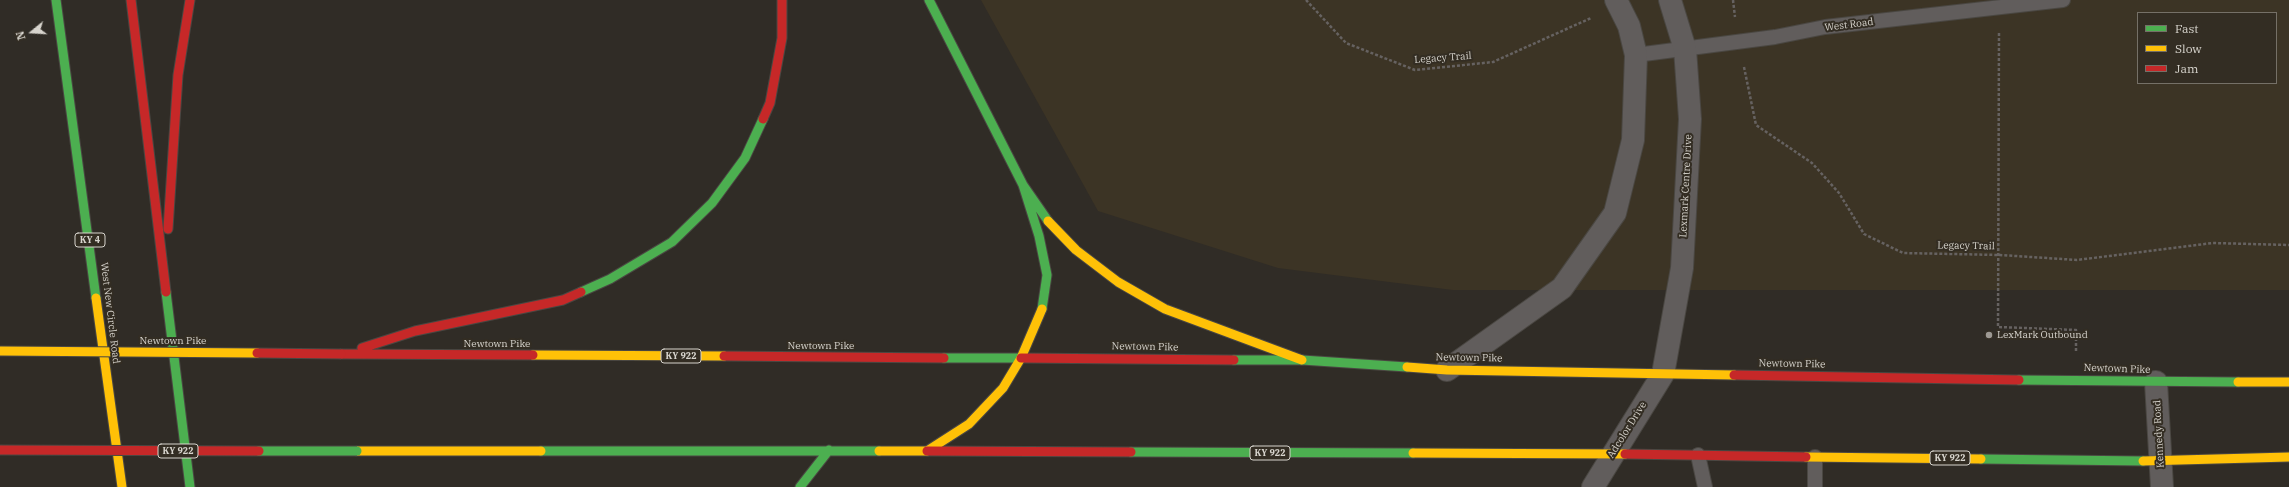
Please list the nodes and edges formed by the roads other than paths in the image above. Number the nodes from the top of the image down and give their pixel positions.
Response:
1 (56, 0) edge
2 (131, 0) edge
3 (190, 0) edge
4 (782, 0) edge
5 (929, 0) edge
6 (1616, 0) edge
7 (1670, 0) edge
8 (2063, 0) edge
9 (1685, 49) junction
10 (1636, 55) junction
11 (1024, 185) junction
12 (164, 282) junction
13 (0, 351) edge
14 (342, 354) junction
15 (1021, 358) junction
16 (1302, 360) junction
17 (1447, 370) junction
18 (1663, 374) junction
19 (2156, 382) junction
20 (2289, 382) edge
21 (0, 450) edge
22 (829, 450) junction
23 (927, 451) junction
24 (1612, 454) junction
25 (1698, 455) junction
26 (1815, 457) junction
27 (2289, 457) edge
28 (2161, 460) junction
29 (121, 484) edge
30 (190, 487) edge
31 (800, 487) edge
32 (1593, 487) edge
33 (1705, 487) edge
34 (1815, 487) edge
35 (2162, 487) edge

1 - 29 main road, West New Circle Road / KY 4
2 - 12 main road
3 - 12 main road
4 - 14 main road
5 - 11 main road
6 - 10 street
7 - 9 street, Lexmark Centre Drive
8 - 9 lane, West Road
9 - 10 lane, West Road
9 - 18 street, Lexmark Centre Drive
10 - 17 street
11 - 15 main road
11 - 16 main road
12 - 30 main road
13 - 14 main road, Newtown Pike / KY 922, bridge
14 - 15 main road, Newtown Pike / KY 922
15 - 16 main road, Newtown Pike / KY 922
15 - 23 main road
16 - 17 main road, Newtown Pike / KY 922
17 - 18 main road, Newtown Pike / KY 922
18 - 19 main road, Newtown Pike / KY 922
18 - 24 street, Adcolor Drive
19 - 20 main road, Newtown Pike / KY 922
19 - 28 street, Kennedy Road
21 - 22 main road, KY 922, bridge
22 - 23 main road, KY 922
22 - 31 main road
23 - 24 main road, KY 922
24 - 25 main road, KY 922
24 - 32 street, Adcolor Drive
25 - 26 main road, KY 922
25 - 33 lane
26 - 28 main road, KY 922
26 - 34 lane
27 - 28 main road, KY 922
28 - 35 street, Kennedy Road

